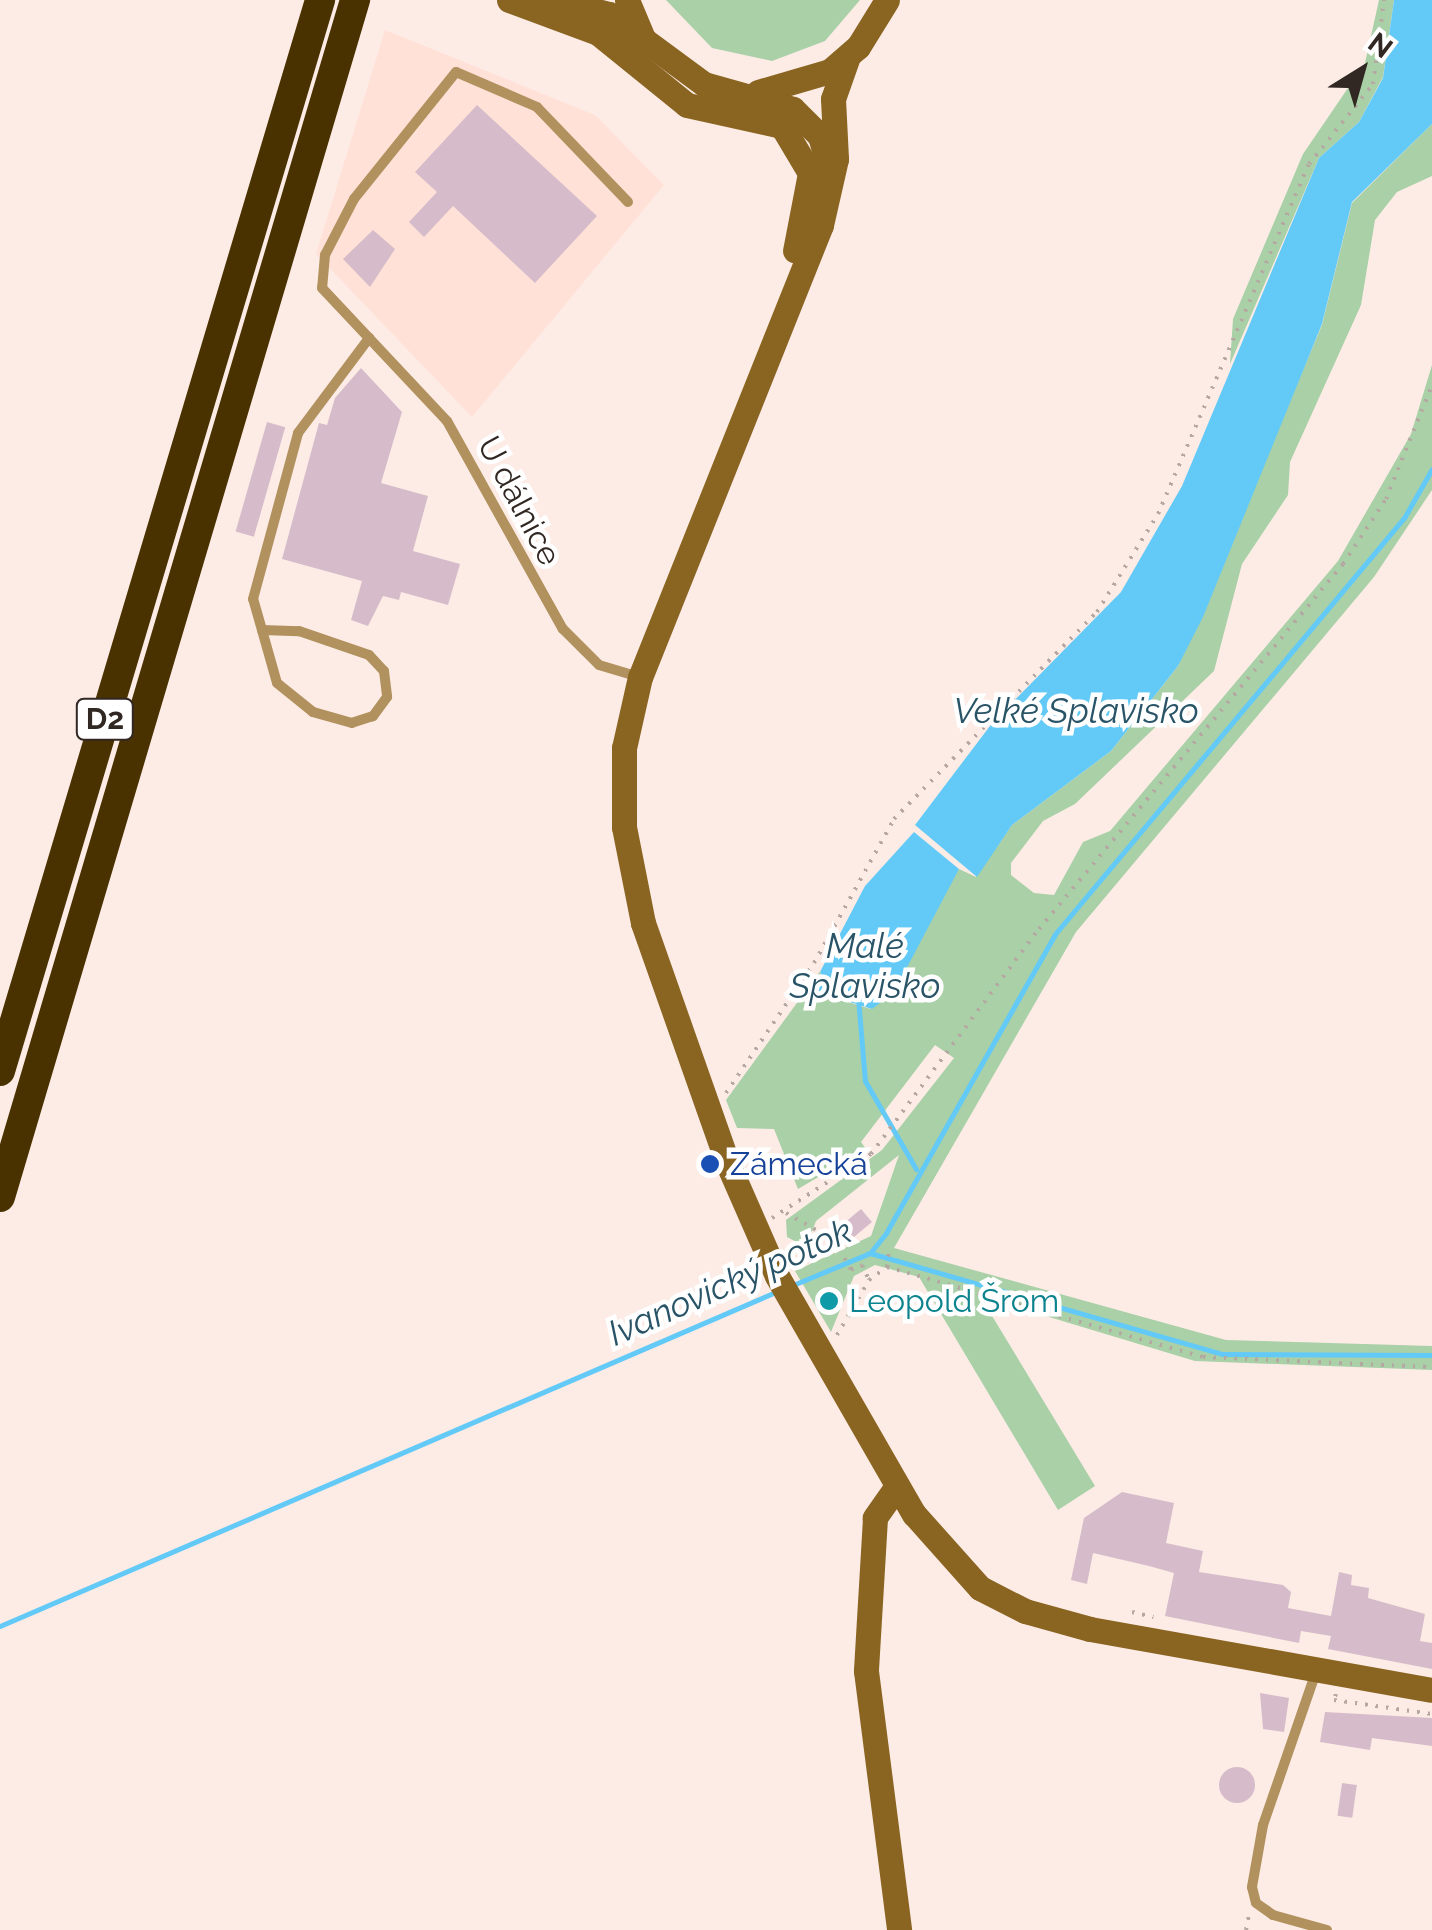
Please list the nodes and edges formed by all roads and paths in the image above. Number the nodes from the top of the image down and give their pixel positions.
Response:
1 (320, 0) edge
2 (355, 0) edge
3 (508, 0) edge
4 (552, 0) edge
5 (627, 0) edge
6 (887, 0) edge
7 (1384, 0) edge
8 (648, 46) junction
9 (847, 58) junction
10 (742, 92) junction
11 (830, 184) junction
12 (628, 202) dead end
13 (780, 330) junction
14 (369, 338) junction
15 (1432, 385) edge
16 (262, 630) junction
17 (640, 677) junction
18 (0, 1071) edge
19 (706, 1101) junction
20 (0, 1197) edge
21 (786, 1213) junction
22 (755, 1226) junction
23 (889, 1249) dead end
24 (887, 1267) junction
25 (869, 1280) junction
26 (817, 1350) junction
27 (1432, 1367) edge
28 (897, 1486) junction
29 (1317, 1669) junction
30 (1432, 1690) edge
31 (899, 1930) edge
32 (1326, 1930) edge

1 - 18 highway, D2
2 - 20 highway, D2
3 - 13 street
4 - 8 street
5 - 8 street
6 - 9 street
7 - 19 path
8 - 10 street
9 - 10 street
9 - 11 street
10 - 11 street
11 - 13 street
12 - 14 lane, U dálnice
13 - 17 street
14 - 16 lane
14 - 17 lane, U dálnice
15 - 21 path
16 - 16 lane
17 - 19 street
19 - 22 street
21 - 22 path
21 - 25 path
22 - 26 street
23 - 24 path
24 - 25 path
24 - 27 path
25 - 26 path
26 - 28 street
28 - 29 street
28 - 31 street
29 - 30 street
29 - 32 lane

